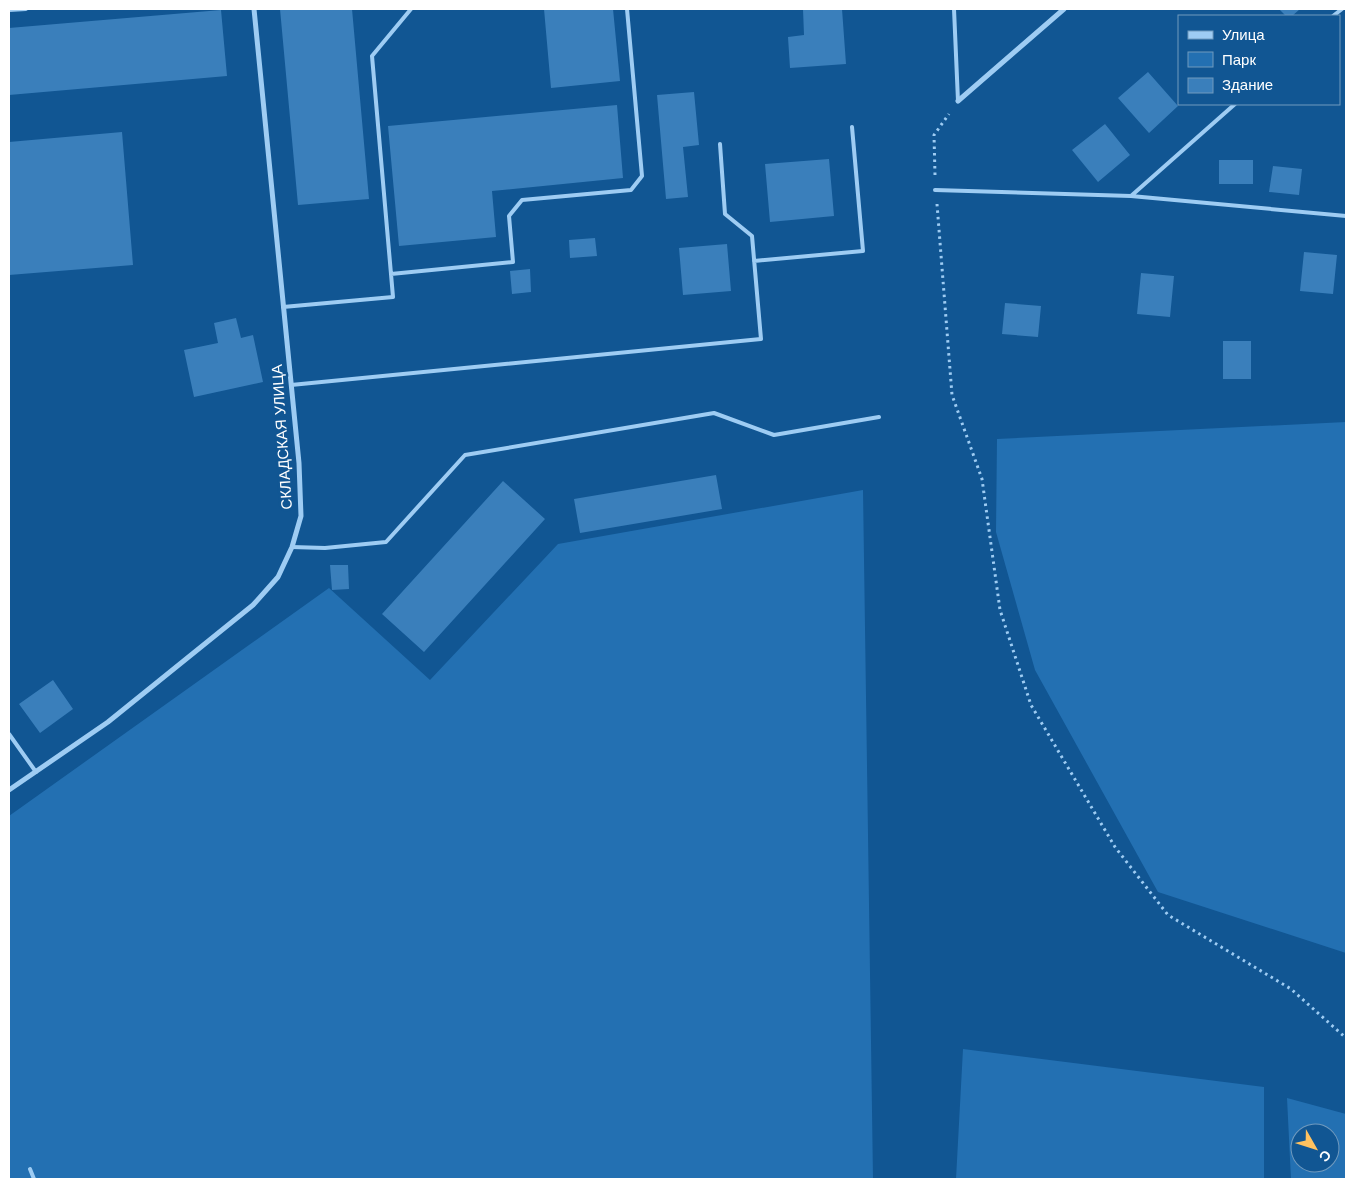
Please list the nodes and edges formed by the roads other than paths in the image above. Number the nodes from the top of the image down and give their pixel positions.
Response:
1 (26, 9) edge
2 (254, 9) edge
3 (411, 9) edge
4 (627, 9) edge
5 (954, 9) edge
6 (1064, 9) edge
7 (9, 10) edge
8 (958, 101) joint
9 (1234, 105) edge
10 (852, 127) dead end
11 (720, 144) dead end
12 (935, 190) road end
13 (1131, 196) junction
14 (1346, 216) edge
15 (754, 261) junction
16 (391, 274) junction
17 (283, 307) junction
18 (291, 385) junction
19 (879, 417) dead end
20 (292, 547) junction
21 (9, 734) edge
22 (36, 772) junction
23 (9, 790) edge
24 (30, 1169) dead end
25 (34, 1179) edge

1 - 7 lane
2 - 17 street, СКЛАДСКАЯ УЛИЦА
3 - 16 lane
4 - 16 lane
5 - 8 lane
6 - 8 street
9 - 13 lane
10 - 15 lane
11 - 15 lane
12 - 13 lane
13 - 14 lane
15 - 18 lane
16 - 17 lane
17 - 18 street, СКЛАДСКАЯ УЛИЦА
18 - 20 street, СКЛАДСКАЯ УЛИЦА
19 - 20 lane
20 - 22 street, СКЛАДСКАЯ УЛИЦА
21 - 22 lane
22 - 23 street, СКЛАДСКАЯ УЛИЦА
24 - 25 lane

